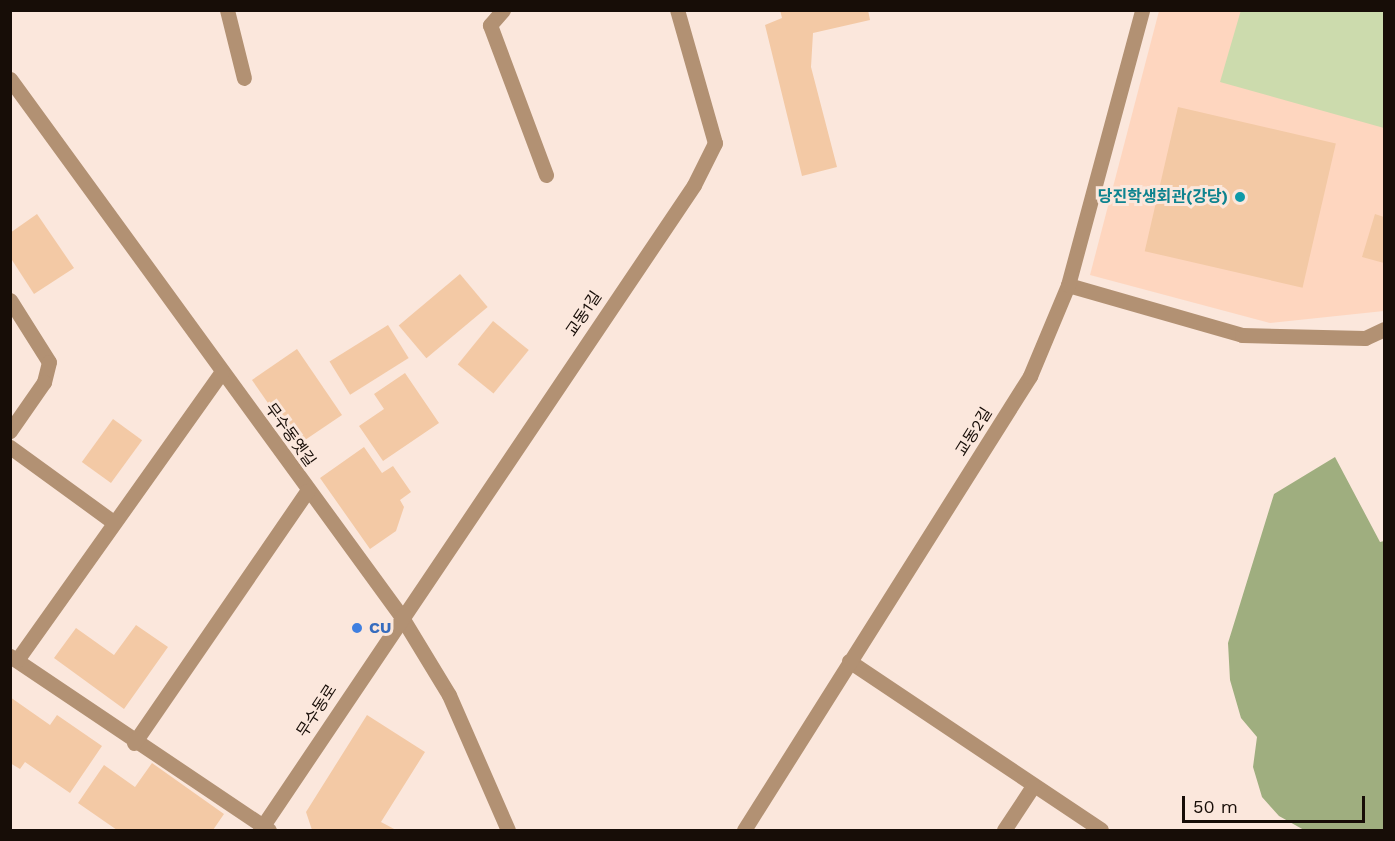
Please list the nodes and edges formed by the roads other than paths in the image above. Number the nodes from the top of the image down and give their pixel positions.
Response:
1 (227, 10) edge
2 (503, 10) edge
3 (677, 10) edge
4 (1142, 10) edge
5 (244, 78) dead end
6 (10, 79) edge
7 (546, 175) dead end
8 (1068, 285) junction
9 (10, 300) edge
10 (1384, 329) edge
11 (222, 372) junction
12 (10, 431) edge
13 (10, 447) edge
14 (307, 490) junction
15 (112, 521) junction
16 (401, 616) junction
17 (14, 658) edge
18 (849, 661) junction
19 (134, 742) junction
20 (1033, 786) junction
21 (264, 829) edge
22 (508, 831) edge
23 (744, 831) edge
24 (1004, 831) edge
25 (1101, 831) edge

1 - 5 street
2 - 7 street
3 - 16 street, 교동1길
4 - 8 street, 교동2길
6 - 11 street, 무수동옛길
8 - 10 street
8 - 18 street, 교동2길
9 - 12 street
11 - 14 street, 무수동옛길
11 - 15 street
13 - 15 street
14 - 16 street, 무수동옛길
14 - 19 street
15 - 17 street
16 - 21 street, 무수동로
16 - 22 street, 무수동옛길
17 - 19 street
18 - 20 street
18 - 23 street, 교동2길
19 - 21 street
20 - 24 street
20 - 25 street

